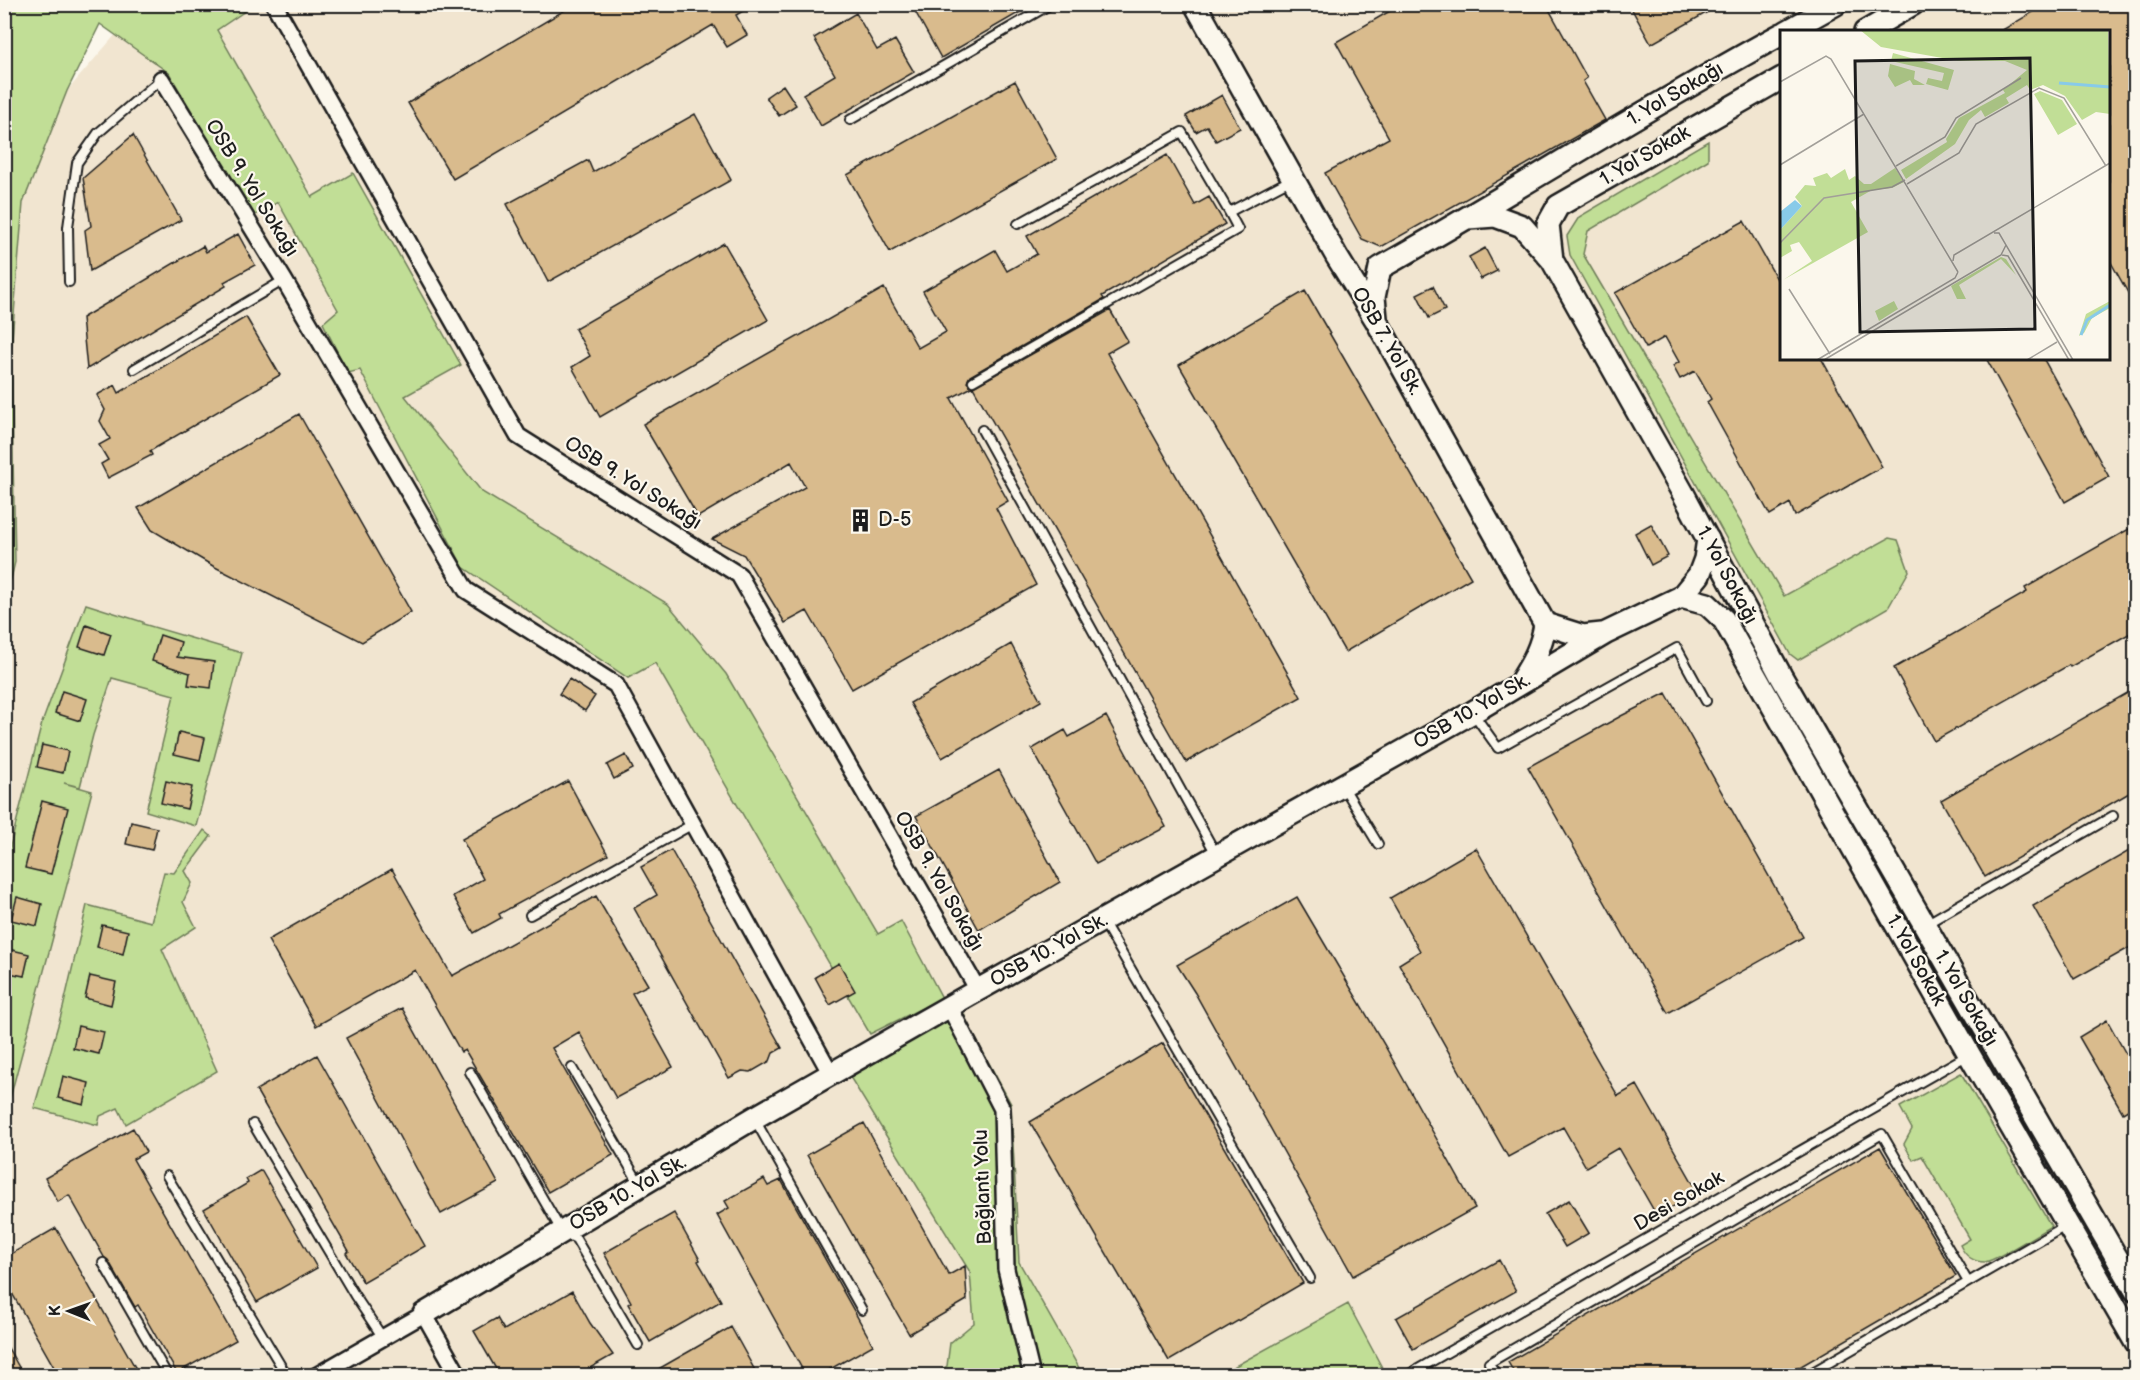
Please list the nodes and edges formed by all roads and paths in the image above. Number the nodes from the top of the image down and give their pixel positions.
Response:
1 (274, 4) edge
2 (1050, 4) edge
3 (1195, 4) edge
4 (1836, 4) edge
5 (1913, 4) edge
6 (1790, 30) edge
7 (1868, 30) edge
8 (1780, 35) edge
9 (161, 79) joint
10 (1780, 79) edge
11 (850, 120) dead end
12 (1293, 179) junction
13 (1229, 212) junction
14 (1468, 218) junction
15 (1018, 224) dead end
16 (1337, 257) junction
17 (1552, 260) junction
18 (1380, 268) junction
19 (284, 280) junction
20 (69, 282) dead end
21 (1376, 320) junction
22 (134, 369) dead end
23 (973, 381) dead end
24 (982, 430) dead end
25 (1708, 539) junction
26 (1681, 597) junction
27 (1545, 624) junction
28 (1606, 633) junction
29 (1781, 676) junction
30 (1519, 685) junction
31 (1762, 688) junction
32 (1707, 701) dead end
33 (1473, 712) junction
34 (1342, 785) junction
35 (2113, 816) dead end
36 (693, 824) junction
37 (1378, 844) dead end
38 (1217, 855) junction
39 (531, 915) dead end
40 (1103, 920) junction
41 (1924, 924) junction
42 (978, 990) junction
43 (949, 1006) junction
44 (1969, 1054) junction
45 (572, 1068) dead end
46 (470, 1072) dead end
47 (831, 1074) junction
48 (754, 1118) junction
49 (253, 1124) dead end
50 (167, 1176) dead end
51 (641, 1186) junction
52 (2068, 1224) junction
53 (562, 1232) junction
54 (103, 1263) dead end
55 (1310, 1278) dead end
56 (1968, 1282) junction
57 (2136, 1291) edge
58 (862, 1310) dead end
59 (424, 1314) junction
60 (383, 1338) junction
61 (2136, 1343) edge
62 (638, 1345) dead end
63 (168, 1376) edge
64 (287, 1376) edge
65 (316, 1376) edge
66 (459, 1376) edge
67 (1032, 1376) edge
68 (1406, 1376) edge
69 (1497, 1376) edge
70 (1806, 1376) edge

1 - 42 street, OSB 9. Yol Sokağı
2 - 11 lane
3 - 12 street, OSB 7. Yol Sk.
4 - 6 street
5 - 7 street
8 - 14 street, 1. Yol Sokağı
9 - 19 street, OSB 9. Yol Sokağı
9 - 20 lane
10 - 17 street, 1. Yol Sokak
12 - 13 lane
12 - 16 street, OSB 7. Yol Sk.
13 - 15 lane
13 - 23 lane
14 - 17 street, 1. Yol Sokağı
14 - 18 street
16 - 18 street
16 - 21 street, OSB 7. Yol Sk.
17 - 25 street, 1. Yol Sokağı
18 - 21 street
19 - 22 lane
19 - 36 street, OSB 9. Yol Sokağı
21 - 27 street, OSB 7. Yol Sk.
24 - 38 lane
25 - 26 street
25 - 29 street, 1. Yol Sokağı
26 - 28 street, OSB 10. Yol Sk.
26 - 31 street, 1. Yol Sokak
27 - 28 street
27 - 30 street
28 - 30 street, OSB 10. Yol Sk.
29 - 31 street
29 - 41 street, 1. Yol Sokağı
30 - 33 street, OSB 10. Yol Sk.
31 - 44 street, 1. Yol Sokak
32 - 33 lane
33 - 34 street, OSB 10. Yol Sk.
34 - 37 lane
34 - 38 street, OSB 10. Yol Sk.
35 - 41 lane
36 - 39 lane
36 - 47 street, OSB 9. Yol Sokağı
38 - 40 street, OSB 10. Yol Sk.
40 - 42 street, OSB 10. Yol Sk.
40 - 55 lane
41 - 57 street, 1. Yol Sokağı
42 - 43 street, OSB 10. Yol Sk.
43 - 47 street, OSB 10. Yol Sk.
43 - 67 street, Bağlantı Yolu
44 - 52 street, 1. Yol Sokak
44 - 68 lane, Desi Sokak
45 - 51 lane
46 - 53 lane
47 - 48 street, OSB 10. Yol Sk.
48 - 51 street, OSB 10. Yol Sk.
48 - 58 lane
49 - 60 lane
50 - 64 lane
51 - 53 street, OSB 10. Yol Sk.
52 - 56 lane
52 - 61 street, 1. Yol Sokak
53 - 59 street, OSB 10. Yol Sk.
53 - 62 lane
54 - 63 lane
56 - 69 lane
56 - 70 lane
59 - 60 street
59 - 66 street
60 - 65 street

